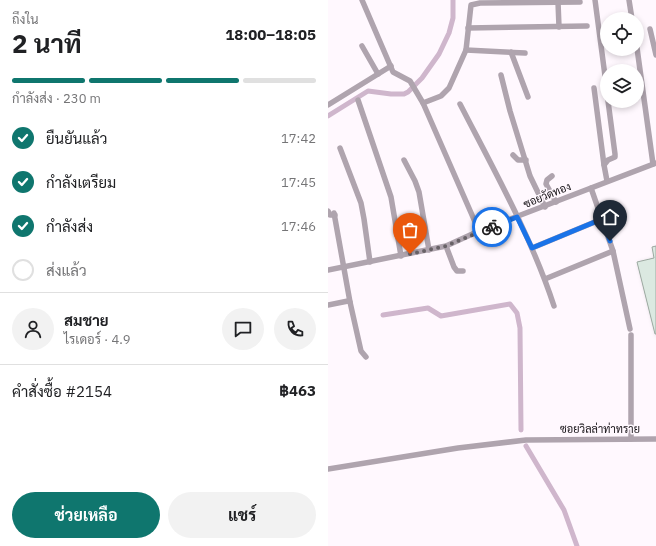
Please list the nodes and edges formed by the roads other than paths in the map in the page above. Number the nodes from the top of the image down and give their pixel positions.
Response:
1 (362, 0) edge
2 (595, 0) edge
3 (630, 0) edge
4 (558, 2) junction
5 (580, 2) dead end
6 (631, 12) edge
7 (587, 26) dead end
8 (559, 27) junction
9 (468, 28) junction
10 (650, 29) dead end
11 (362, 46) dead end
12 (466, 50) junction
13 (511, 52) junction
14 (526, 53) dead end
15 (656, 55) edge
16 (638, 56) edge
17 (603, 64) edge
18 (391, 66) junction
19 (378, 74) junction
20 (500, 75) dead end
21 (594, 88) dead end
22 (528, 98) dead end
23 (358, 100) dead end
24 (423, 103) junction
25 (460, 104) dead end
26 (328, 106) edge
27 (609, 108) edge
28 (340, 148) dead end
29 (514, 155) dead end
30 (404, 160) dead end
31 (526, 160) junction
32 (655, 164) edge
33 (604, 165) junction
34 (552, 176) dead end
35 (607, 182) junction
36 (591, 188) junction
37 (556, 202) junction
38 (545, 207) junction
39 (332, 213) edge
40 (517, 217) junction
41 (602, 219) junction
42 (479, 231) junction
43 (446, 246) junction
44 (532, 248) junction
45 (429, 250) junction
46 (613, 252) junction
47 (401, 256) junction
48 (370, 262) junction
49 (344, 267) junction
50 (328, 270) edge
51 (463, 271) dead end
52 (545, 278) junction
53 (350, 302) junction
54 (328, 305) edge
55 (554, 306) dead end
56 (630, 329) dead end
57 (631, 335) dead end
58 (366, 356) dead end
59 (656, 439) edge
60 (631, 440) junction
61 (328, 469) edge

1 - 18 street
2 - 17 street
3 - 6 street
4 - 5 street
4 - 8 street
4 - 9 street
7 - 8 street
8 - 9 street
9 - 12 street
10 - 15 street
11 - 19 street
12 - 13 street
12 - 24 street
13 - 14 street
13 - 22 street
16 - 32 street
18 - 19 street
18 - 24 street
19 - 26 street
20 - 31 street
21 - 33 street
23 - 47 street
24 - 42 street
25 - 40 street
27 - 33 street
28 - 48 street
29 - 31 street
30 - 45 street
31 - 38 street
32 - 35 street, ซอยวัดทอง
33 - 35 street
34 - 37 street
35 - 36 street, ซอยวัดทอง
36 - 37 street, ซอยวัดทอง
36 - 41 street
37 - 38 street, ซอยวัดทอง
38 - 40 street, ซอยวัดทอง
39 - 49 street
40 - 42 street, ซอยวัดทอง
40 - 44 street
41 - 44 street
41 - 46 street
42 - 43 street, ซอยวัดทอง
43 - 45 street, ซอยวัดทอง
43 - 51 street
44 - 52 street
45 - 47 street, ซอยวัดทอง
46 - 52 street
46 - 56 street
47 - 48 street, ซอยวัดทอง
48 - 49 street, ซอยวัดทอง
49 - 50 street, ซอยวัดทอง
49 - 53 street
52 - 55 street
53 - 54 street
53 - 58 street
57 - 60 street
59 - 60 street, ซอยวิลล่าท่าทราย
60 - 61 street, ซอยวิลล่าท่าทราย

